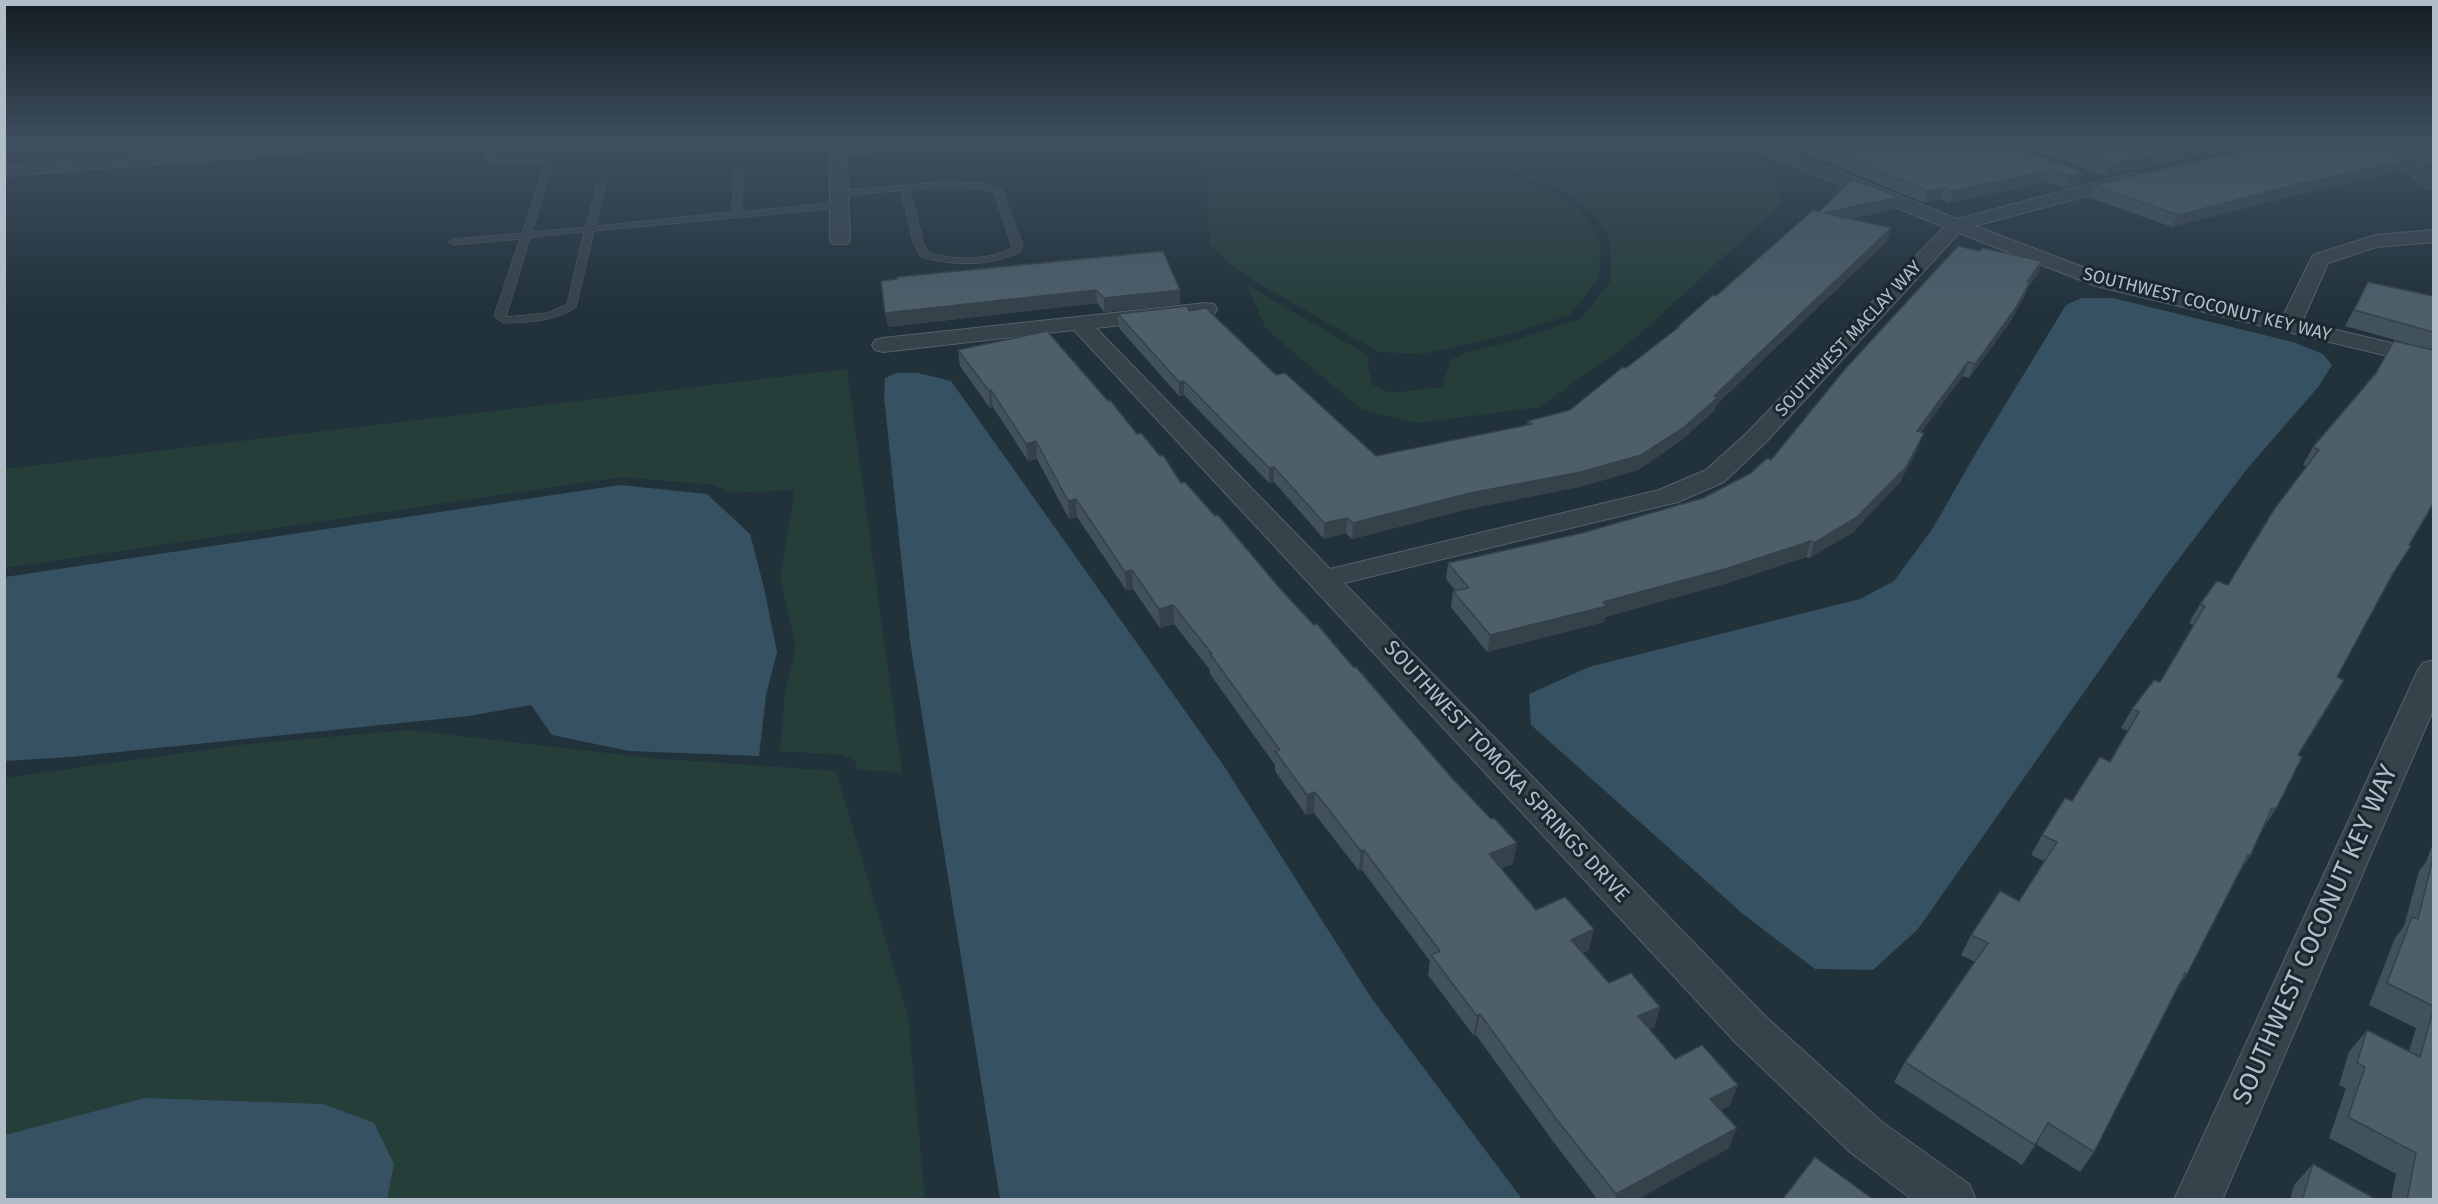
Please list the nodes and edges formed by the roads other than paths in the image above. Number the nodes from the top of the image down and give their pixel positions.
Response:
1 (537, 198) edge
2 (598, 198) edge
3 (737, 198) edge
4 (849, 198) edge
5 (907, 198) edge
6 (1001, 198) edge
7 (1889, 198) edge
8 (2053, 198) edge
9 (839, 200) junction
10 (737, 215) junction
11 (1956, 225) junction
12 (2433, 226) edge
13 (590, 229) junction
14 (525, 235) junction
15 (2433, 236) edge
16 (840, 240) dead end
17 (453, 242) dead end
18 (2320, 259) junction
19 (1206, 309) edge
20 (1079, 323) junction
21 (2289, 326) junction
22 (883, 345) dead end
23 (2433, 360) edge
24 (1324, 579) junction
25 (2433, 670) edge
26 (1952, 1200) edge
27 (2198, 1200) edge

1 - 14 lane
2 - 13 lane
3 - 10 lane
4 - 9 lane
5 - 6 lane
7 - 11 street, SOUTHWEST COCONUT KEY WAY
8 - 11 street
9 - 10 lane
9 - 16 street
10 - 13 lane
11 - 21 street, SOUTHWEST COCONUT KEY WAY
11 - 24 street, SOUTHWEST MACLAY WAY
12 - 18 street
13 - 14 lane
13 - 14 lane
14 - 17 lane
15 - 18 street
18 - 21 street
19 - 20 street
20 - 22 street
20 - 24 street, SOUTHWEST TOMOKA SPRINGS DRIVE
21 - 23 street, SOUTHWEST COCONUT KEY WAY
24 - 26 street, SOUTHWEST TOMOKA SPRINGS DRIVE
25 - 27 street, SOUTHWEST COCONUT KEY WAY

